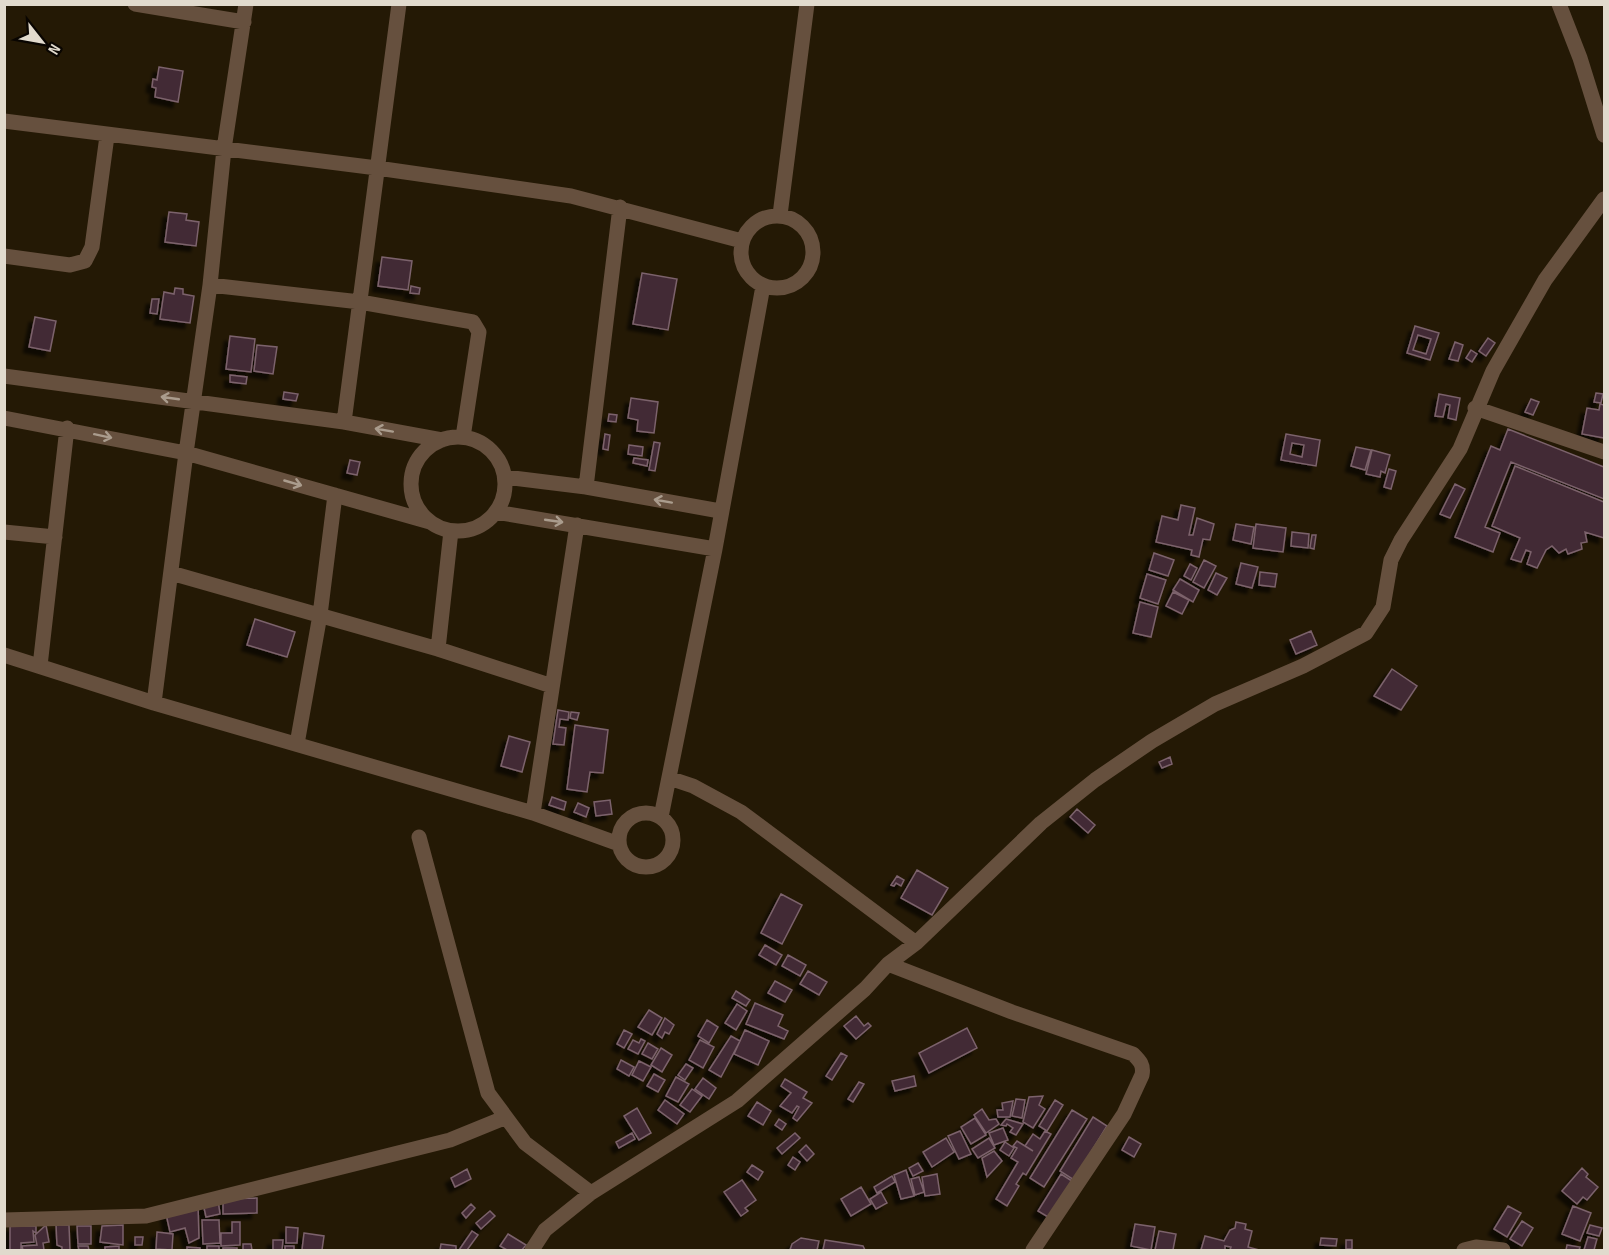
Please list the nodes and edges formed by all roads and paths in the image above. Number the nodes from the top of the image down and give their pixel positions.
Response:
1 (135, 4) edge
2 (246, 4) edge
3 (399, 4) edge
4 (807, 4) edge
5 (1559, 4) edge
6 (244, 22) junction
7 (4, 122) edge
8 (1605, 135) edge
9 (107, 136) junction
10 (224, 149) junction
11 (377, 168) junction
12 (1605, 199) edge
13 (620, 207) junction
14 (780, 215) junction
15 (742, 241) junction
16 (4, 256) edge
17 (210, 285) junction
18 (763, 286) junction
19 (360, 302) junction
20 (4, 376) edge
21 (194, 401) junction
22 (1475, 408) junction
23 (4, 418) edge
24 (344, 422) junction
25 (67, 428) junction
26 (464, 437) junction
27 (442, 440) junction
28 (1605, 452) edge
29 (186, 453) junction
30 (505, 477) junction
31 (586, 487) junction
32 (335, 495) junction
33 (720, 511) junction
34 (496, 513) junction
35 (430, 522) junction
36 (577, 525) junction
37 (451, 531) junction
38 (4, 532) edge
39 (55, 537) junction
40 (715, 549) junction
41 (171, 573) junction
42 (320, 615) junction
43 (438, 649) junction
44 (4, 655) edge
45 (40, 666) junction
46 (552, 686) junction
47 (154, 704) junction
48 (297, 744) junction
49 (669, 778) junction
50 (533, 813) junction
51 (661, 817) junction
52 (419, 837) dead end
53 (619, 844) junction
54 (916, 943) junction
55 (888, 964) junction
56 (504, 1118) junction
57 (591, 1193) junction
58 (4, 1220) edge
59 (532, 1251) edge
60 (1033, 1251) edge
61 (1464, 1251) edge
62 (1503, 1251) edge

1 - 6 street
2 - 6 street
3 - 11 street
4 - 14 street
5 - 8 street
6 - 10 street
7 - 9 street
9 - 10 street
9 - 16 street
10 - 11 street
10 - 17 street
11 - 13 street
11 - 19 street
12 - 22 street
13 - 15 street
13 - 31 street
14 - 15 street
14 - 18 street
15 - 18 street
17 - 19 street
17 - 21 street
18 - 33 street
19 - 24 street
19 - 26 street
21 -> 20 street
21 - 24 street
21 - 29 street
22 - 28 street
22 - 54 street
23 - 25 street
27 -> 24 street
25 -> 29 street
25 - 39 street
26 - 27 street
26 - 30 street
27 - 35 street
29 -> 32 street
29 - 41 street
30 - 31 street
30 - 34 street
33 -> 31 street
32 - 35 street
32 - 42 street
33 - 40 street
34 -> 36 street
34 - 37 street
35 - 37 street
36 - 40 street
36 - 46 street
37 - 43 street
38 - 39 street
39 - 45 street
40 - 49 street
41 - 42 street
41 - 47 street
42 - 43 street
42 - 48 street
43 - 46 street
44 - 45 street
45 - 47 street
46 - 50 street
47 - 48 street
48 - 50 street
49 - 51 street
49 - 54 street
50 - 53 street
51 - 53 street
51 - 53 street
52 - 56 street
54 - 55 street
55 - 57 street
55 - 60 street
56 - 57 street
56 - 58 street
57 - 59 street
61 - 62 street

